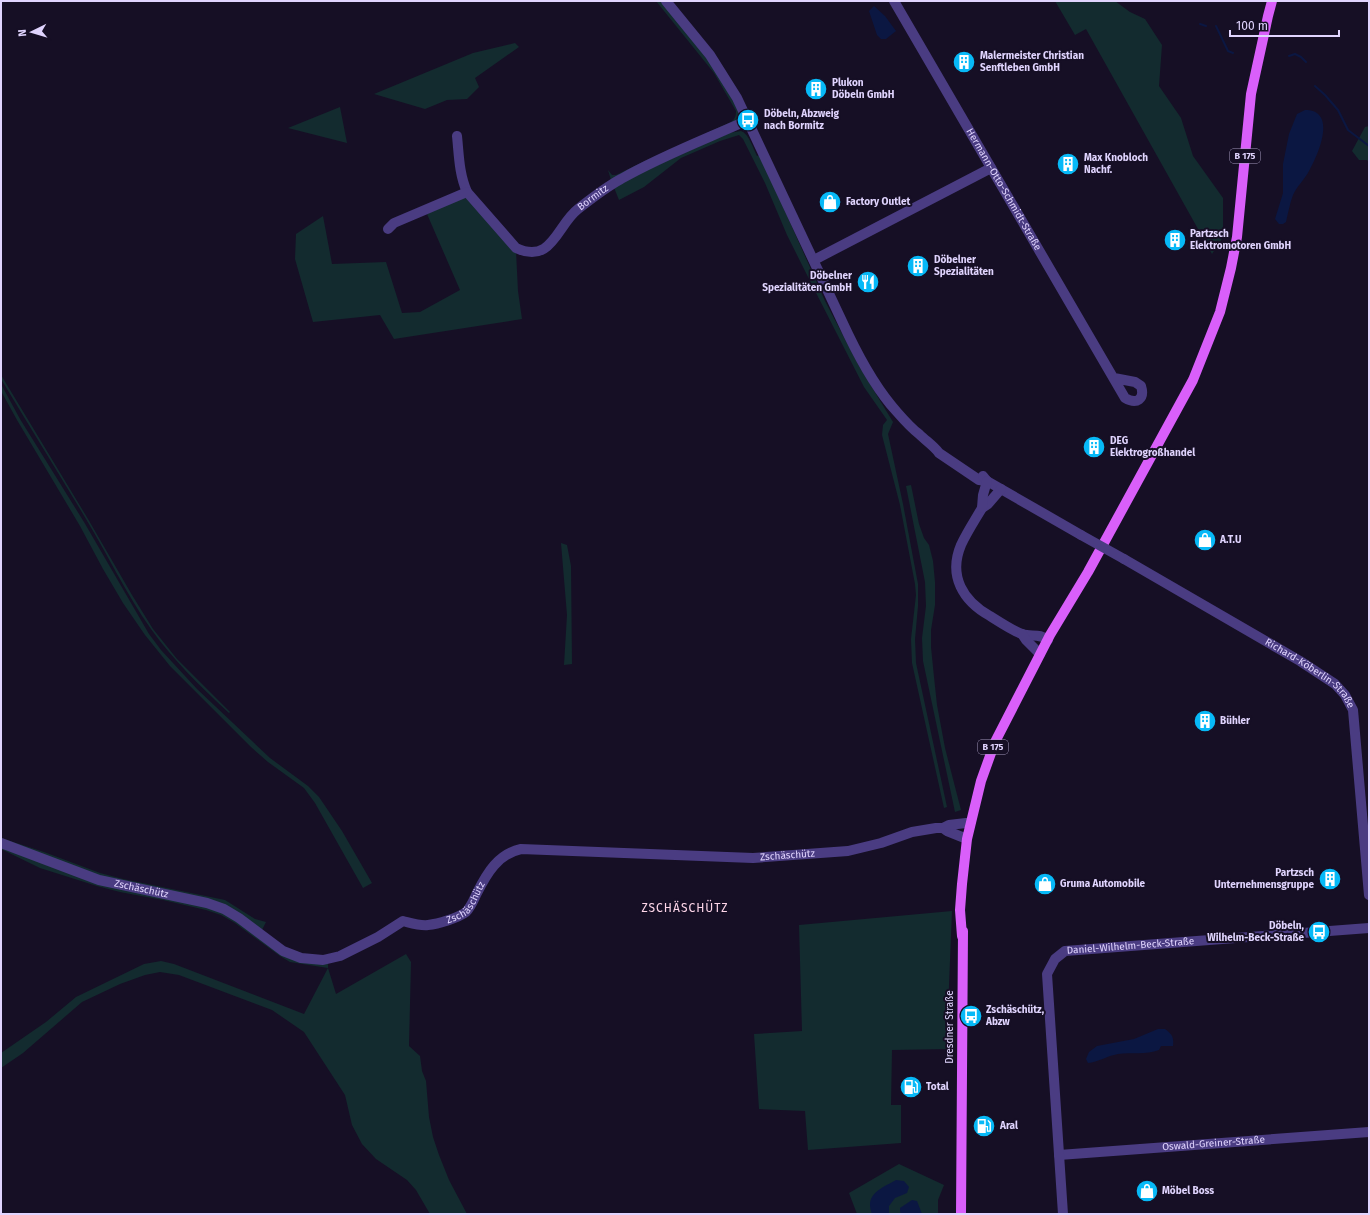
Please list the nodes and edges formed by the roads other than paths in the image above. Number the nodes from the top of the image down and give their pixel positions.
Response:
1 (666, 1) edge
2 (894, 1) edge
3 (1272, 1) edge
4 (748, 120) junction
5 (457, 136) dead end
6 (991, 168) junction
7 (468, 192) junction
8 (388, 229) dead end
9 (814, 260) junction
10 (1114, 378) dead end
11 (987, 481) junction
12 (1001, 489) junction
13 (982, 508) junction
14 (1022, 634) junction
15 (1048, 640) junction
16 (1040, 654) junction
17 (1365, 781) edge
18 (970, 823) junction
19 (943, 828) junction
20 (967, 839) junction
21 (1, 844) edge
22 (1369, 895) edge
23 (1369, 928) edge
24 (1369, 1132) edge
25 (1059, 1155) junction
26 (961, 1214) edge
27 (1063, 1214) edge

1 - 4 street, Richard-Köberlin-Straße
2 - 6 street, Hermann-Otto-Schmidt-Straße
3 - 15 main road, B 175
4 - 7 street, Bormitz
4 - 9 street, Richard-Köberlin-Straße
5 - 7 street, Bormitz
6 - 9 street
6 - 10 street, Hermann-Otto-Schmidt-Straße
7 - 8 street
9 - 11 street, Richard-Köberlin-Straße
11 - 12 street, Richard-Köberlin-Straße
11 - 13 street
12 - 13 street
12 - 17 street, Richard-Köberlin-Straße, bridge
13 - 14 street
14 - 15 street
14 - 16 street
15 - 16 main road, B 175
16 - 18 main road, B 175
17 - 22 street, Richard-Köberlin-Straße
18 - 19 street, Zschäschütz
18 - 20 main road, Dresdner Straße / B 175
19 - 20 street
19 - 21 street, Zschäschütz
20 - 26 main road, Dresdner Straße / B 175
23 - 25 street, Daniel-Wilhelm-Beck-Straße
24 - 25 street, Oswald-Greiner-Straße
25 - 27 street, Daniel-Wilhelm-Beck-Straße

